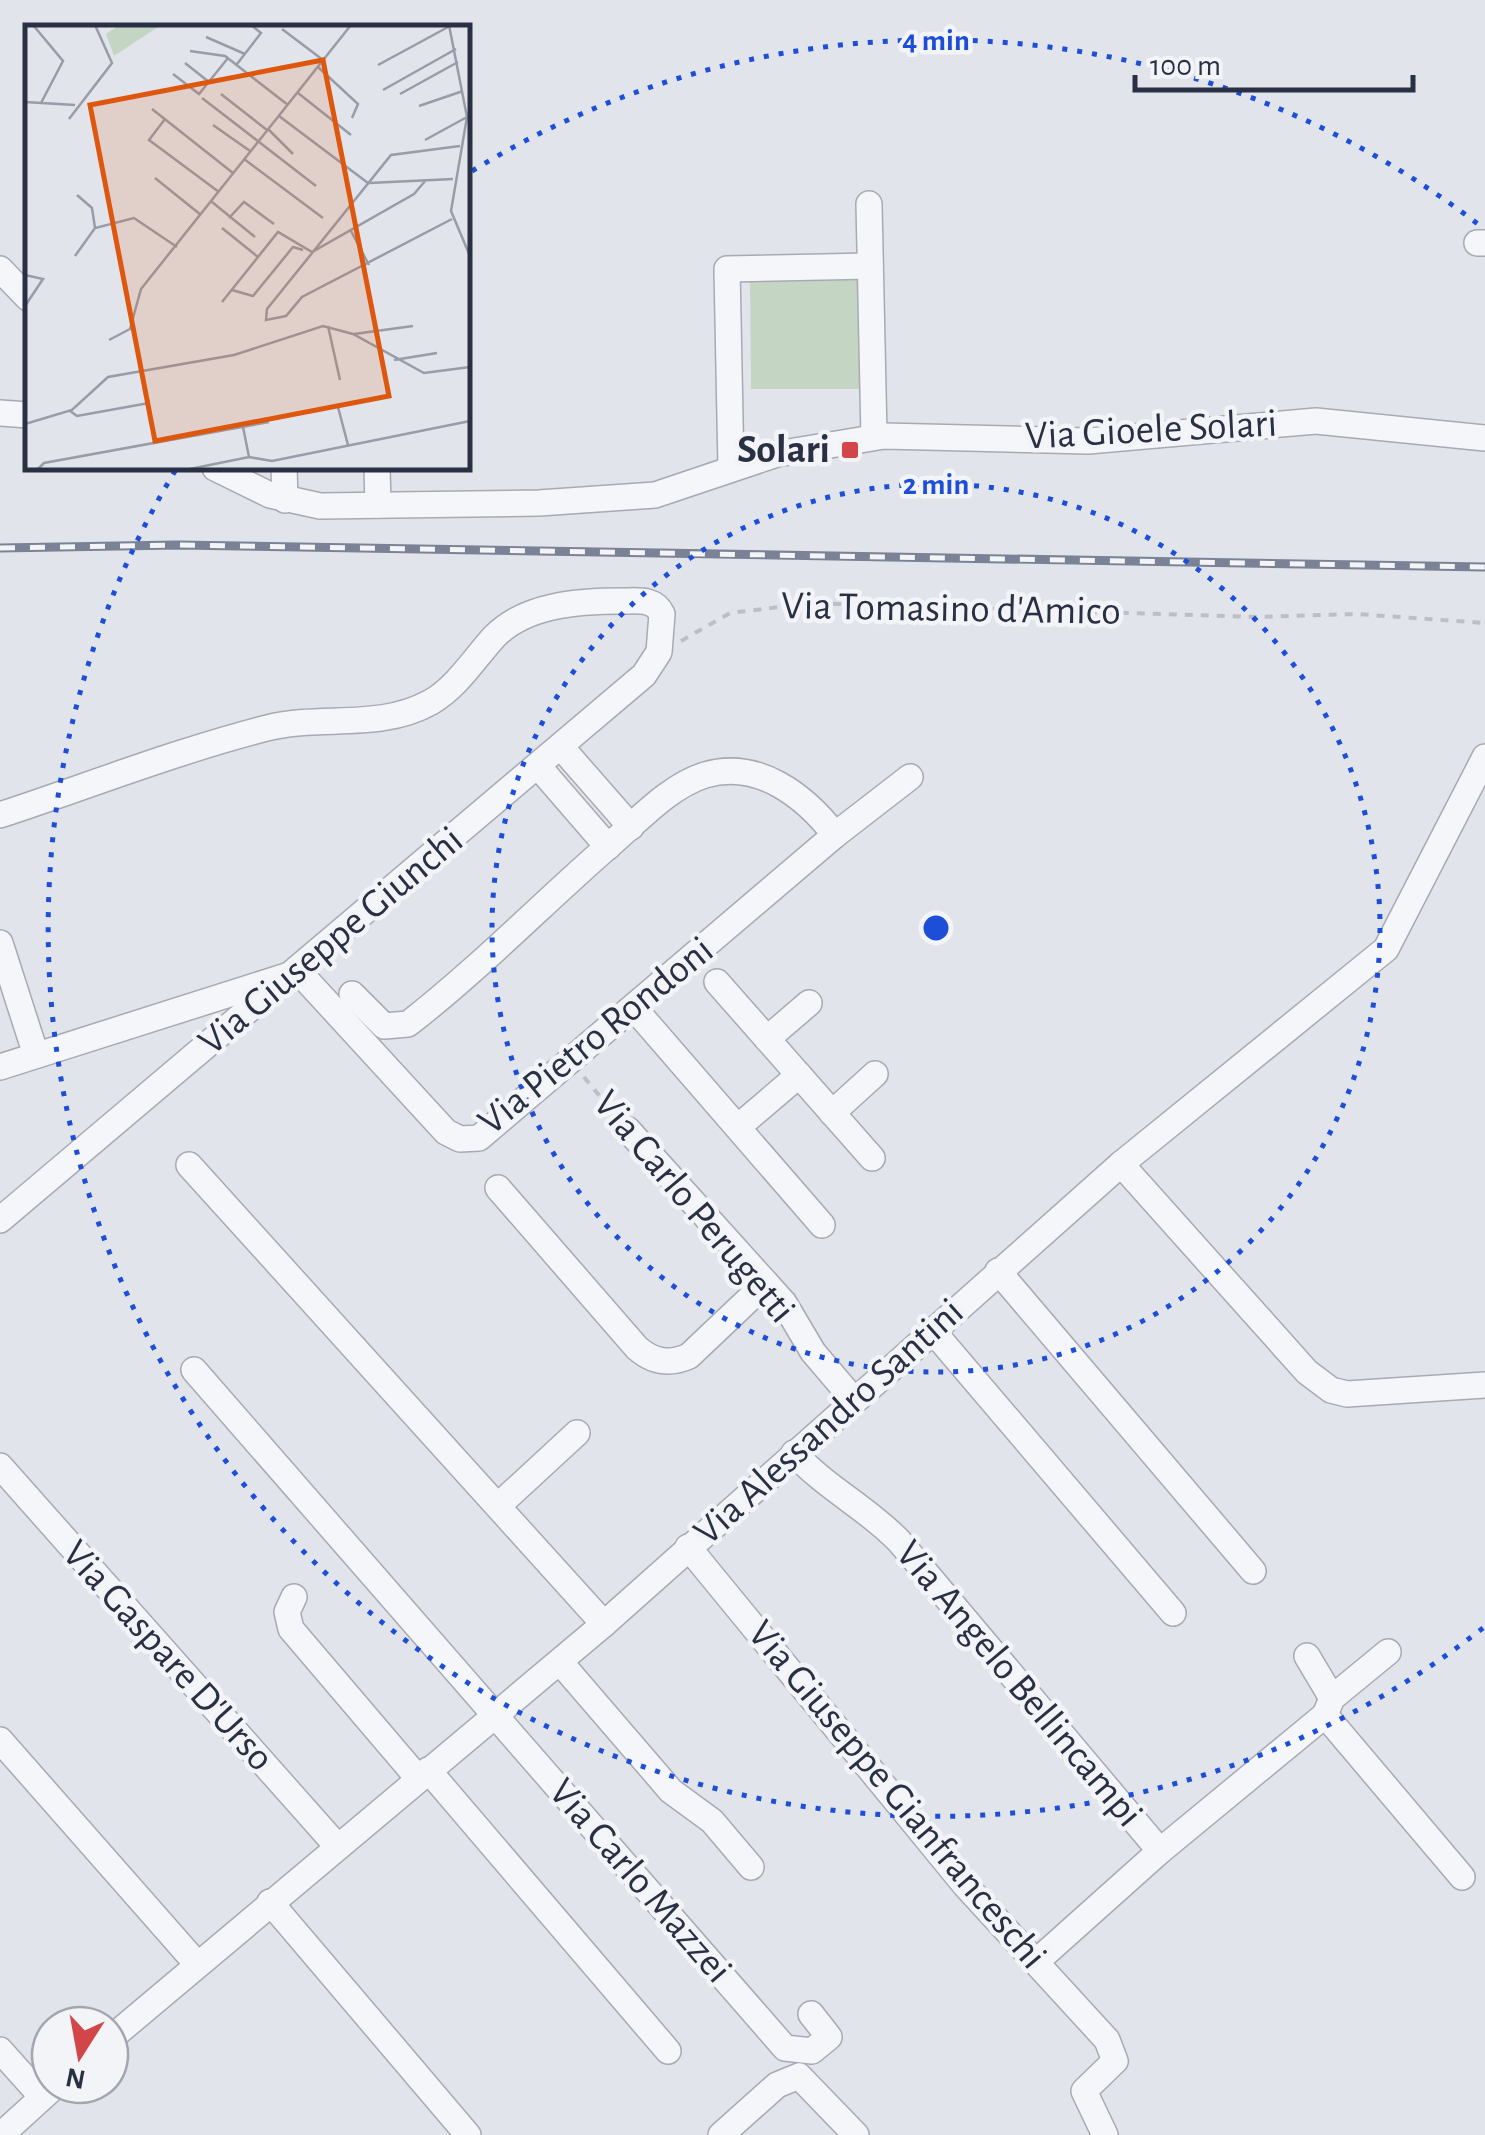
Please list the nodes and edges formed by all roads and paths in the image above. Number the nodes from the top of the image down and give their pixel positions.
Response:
1 (869, 204) dead end
2 (870, 266) junction
3 (0, 269) edge
4 (25, 295) edge
5 (0, 413) edge
6 (25, 415) edge
7 (874, 437) junction
8 (1485, 438) edge
9 (731, 469) junction
10 (219, 470) edge
11 (284, 470) edge
12 (377, 470) edge
13 (285, 500) junction
14 (378, 505) junction
15 (1485, 623) edge
16 (656, 658) junction
17 (561, 747) junction
18 (1485, 757) edge
19 (538, 766) junction
20 (910, 777) dead end
21 (0, 815) edge
22 (631, 826) junction
23 (835, 835) junction
24 (608, 846) junction
25 (0, 943) edge
26 (298, 972) junction
27 (717, 982) dead end
28 (352, 994) dead end
29 (808, 1002) dead end
30 (634, 1008) junction
31 (768, 1039) junction
32 (36, 1055) junction
33 (571, 1062) junction
34 (0, 1068) edge
35 (875, 1074) dead end
36 (799, 1075) junction
37 (832, 1113) junction
38 (738, 1127) junction
39 (628, 1130) joint
40 (872, 1158) dead end
41 (1121, 1164) junction
42 (190, 1166) dead end
43 (498, 1188) dead end
44 (0, 1220) edge
45 (822, 1225) dead end
46 (998, 1272) junction
47 (766, 1283) junction
48 (932, 1330) junction
49 (194, 1370) dead end
50 (1485, 1385) edge
51 (853, 1399) junction
52 (577, 1432) dead end
53 (794, 1454) junction
54 (0, 1466) edge
55 (498, 1505) junction
56 (688, 1548) junction
57 (1253, 1570) dead end
58 (294, 1598) dead end
59 (1173, 1614) dead end
60 (604, 1624) junction
61 (1388, 1652) dead end
62 (1308, 1656) dead end
63 (560, 1662) junction
64 (1328, 1706) junction
65 (496, 1714) junction
66 (0, 1740) edge
67 (423, 1774) junction
68 (337, 1846) junction
69 (1160, 1850) junction
70 (751, 1867) dead end
71 (1462, 1877) dead end
72 (270, 1902) junction
73 (1037, 1960) junction
74 (196, 1964) junction
75 (811, 2014) dead end
76 (130, 2022) edge
77 (0, 2050) edge
78 (668, 2051) dead end
79 (30, 2075) edge
80 (34, 2105) edge
81 (4, 2134) edge
82 (724, 2134) edge
83 (468, 2135) edge
84 (856, 2135) edge
85 (1106, 2135) edge

1 - 2 street
2 - 7 street
2 - 9 street
3 - 4 street
5 - 6 street
7 - 8 street, Via Gioele Solari
7 - 9 street, Via Gioele Solari
9 - 14 street, Via Gioele Solari
10 - 13 street, Via Gioele Solari
11 - 13 street
12 - 14 street
13 - 14 street, Via Gioele Solari
15 - 16 path, Via Tomasino d'Amico
16 - 17 street, Via Giuseppe Giunchi
16 - 21 street
17 - 19 street, Via Giuseppe Giunchi
17 - 22 street
18 - 41 street, Via Alessandro Santini
19 - 24 street
19 - 26 street, Via Giuseppe Giunchi
20 - 23 street, Via Pietro Rondoni
22 - 23 street
22 - 24 street
23 - 30 street, Via Pietro Rondoni
24 - 28 street
25 - 32 street
26 - 32 street
26 - 33 street, Via Pietro Rondoni
26 - 44 street, Via Giuseppe Giunchi
27 - 31 street
29 - 31 street
30 - 33 street, Via Pietro Rondoni
30 - 38 street
31 - 36 street
32 - 34 street
33 - 39 path, Via Carlo Perugetti
35 - 37 street
36 - 37 street
36 - 38 street
37 - 40 street
38 - 45 street
39 - 47 street, Via Carlo Perugetti
41 - 46 street, Via Alessandro Santini
41 - 50 street
42 - 55 street
43 - 47 street
46 - 48 street, Via Alessandro Santini
46 - 57 street
47 - 51 street, Via Carlo Perugetti
48 - 51 street, Via Alessandro Santini
48 - 59 street
49 - 65 street, Via Carlo Mazzei
51 - 53 street, Via Alessandro Santini
52 - 55 street
53 - 56 street, Via Alessandro Santini
53 - 69 street, Via Angelo Bellincampi
54 - 68 street, Via Gaspare D'Urso
55 - 60 street
56 - 60 street, Via Alessandro Santini
56 - 73 street, Via Giuseppe Gianfranceschi
58 - 67 street
60 - 63 street, Via Alessandro Santini
61 - 64 street
62 - 64 street
63 - 65 street, Via Alessandro Santini
63 - 70 street
64 - 69 street
64 - 71 street
65 - 67 street, Via Alessandro Santini
65 - 75 street, Via Carlo Mazzei
66 - 74 street
67 - 68 street, Via Alessandro Santini
67 - 78 street
68 - 72 street, Via Alessandro Santini
69 - 73 street, Via Angelo Bellincampi
72 - 74 street, Via Alessandro Santini
72 - 83 street
73 - 85 street, Via Giuseppe Gianfranceschi
74 - 76 street, Via Alessandro Santini
77 - 79 street
80 - 81 street
82 - 84 street

